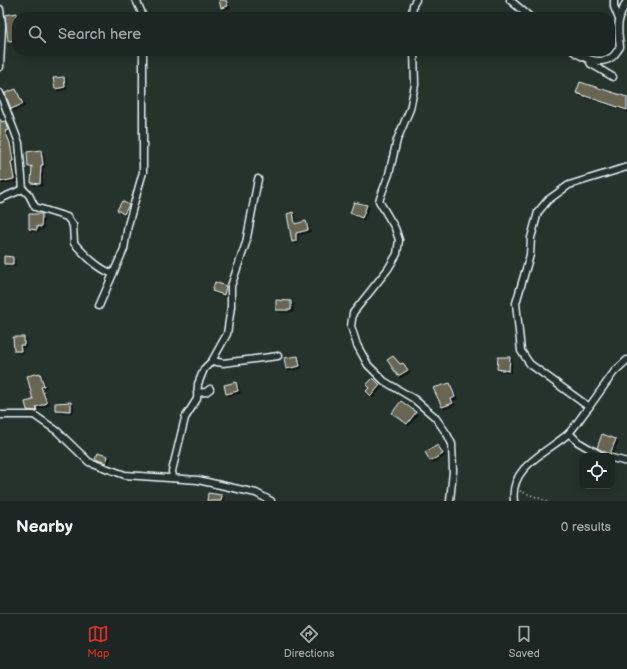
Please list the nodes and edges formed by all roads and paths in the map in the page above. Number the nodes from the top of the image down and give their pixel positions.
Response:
1 (136, 0) edge
2 (416, 0) edge
3 (510, 0) edge
4 (614, 0) edge
5 (627, 0) edge
6 (0, 9) edge
7 (141, 12) edge
8 (412, 12) edge
9 (524, 12) edge
10 (619, 19) junction
11 (615, 54) edge
12 (143, 56) edge
13 (414, 56) edge
14 (584, 56) edge
15 (614, 56) edge
16 (588, 58) junction
17 (0, 67) edge
18 (613, 77) dead end
19 (0, 93) edge
20 (627, 167) edge
21 (258, 179) dead end
22 (23, 189) junction
23 (0, 199) edge
24 (113, 274) junction
25 (99, 306) dead end
26 (278, 356) dead end
27 (627, 360) edge
28 (212, 361) junction
29 (210, 389) dead end
30 (197, 394) junction
31 (589, 406) junction
32 (0, 415) edge
33 (569, 433) junction
34 (597, 453) edge
35 (615, 459) edge
36 (627, 462) edge
37 (172, 478) junction
38 (514, 489) junction
39 (271, 501) edge
40 (450, 501) edge
41 (514, 501) edge
42 (547, 501) edge

1 - 7 street
2 - 8 street
3 - 9 street
4 - 10 street
5 - 10 street
6 - 17 street
10 - 11 street
12 - 24 street
13 - 40 street
14 - 16 street
15 - 16 street
16 - 18 street
19 - 22 street
20 - 31 street
21 - 28 street
22 - 23 street
22 - 24 street
24 - 25 street
26 - 28 street
27 - 31 street
28 - 30 street
29 - 30 street
30 - 37 street
31 - 33 street
32 - 37 street
33 - 34 street
33 - 38 street
35 - 36 street
37 - 39 street
38 - 41 street
38 - 42 path

